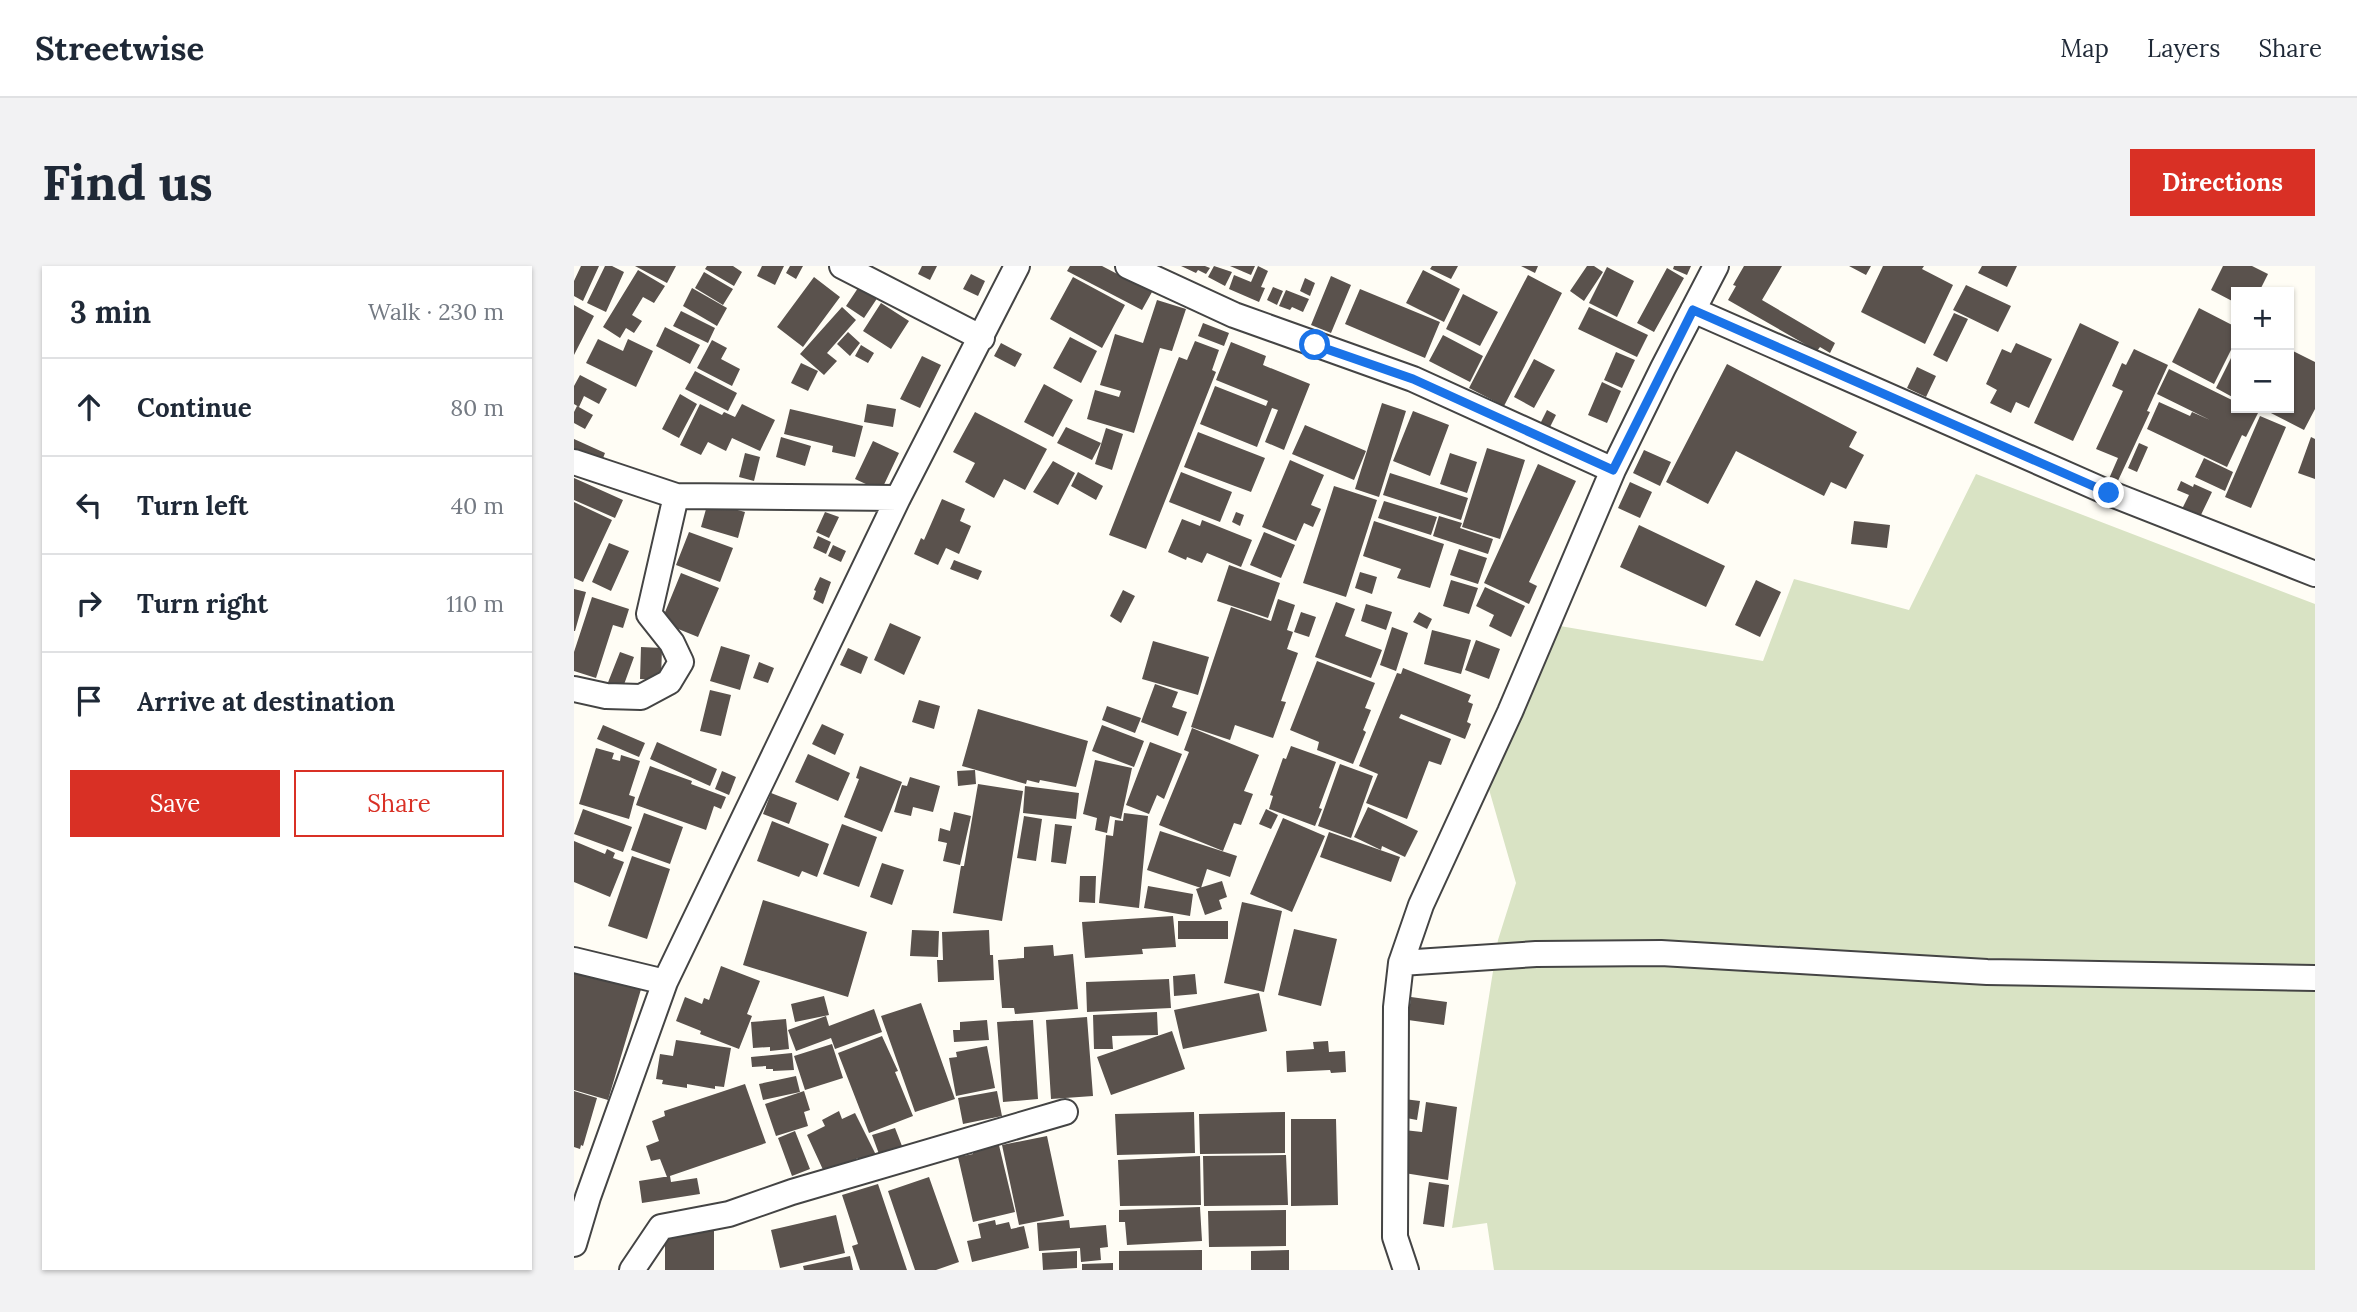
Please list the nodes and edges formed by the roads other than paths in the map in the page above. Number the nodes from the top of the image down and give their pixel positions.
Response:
1 (842, 266) edge
2 (1017, 266) edge
3 (1128, 266) edge
4 (1716, 266) edge
5 (1693, 310) junction
6 (982, 338) junction
7 (574, 462) edge
8 (1613, 470) junction
9 (676, 496) junction
10 (898, 498) junction
11 (2315, 574) edge
12 (574, 689) edge
13 (574, 960) edge
14 (1401, 963) junction
15 (2315, 978) edge
16 (665, 982) junction
17 (1065, 1112) dead end
18 (574, 1244) edge
19 (632, 1270) edge
20 (1406, 1270) edge

1 - 6 street
2 - 6 street
3 - 8 street
4 - 5 street
5 - 8 street
5 - 11 street
6 - 10 street
7 - 9 street
8 - 14 street
9 - 10 street
9 - 12 street
10 - 16 street
13 - 16 street
14 - 15 street
14 - 20 street
16 - 18 street
17 - 19 street

